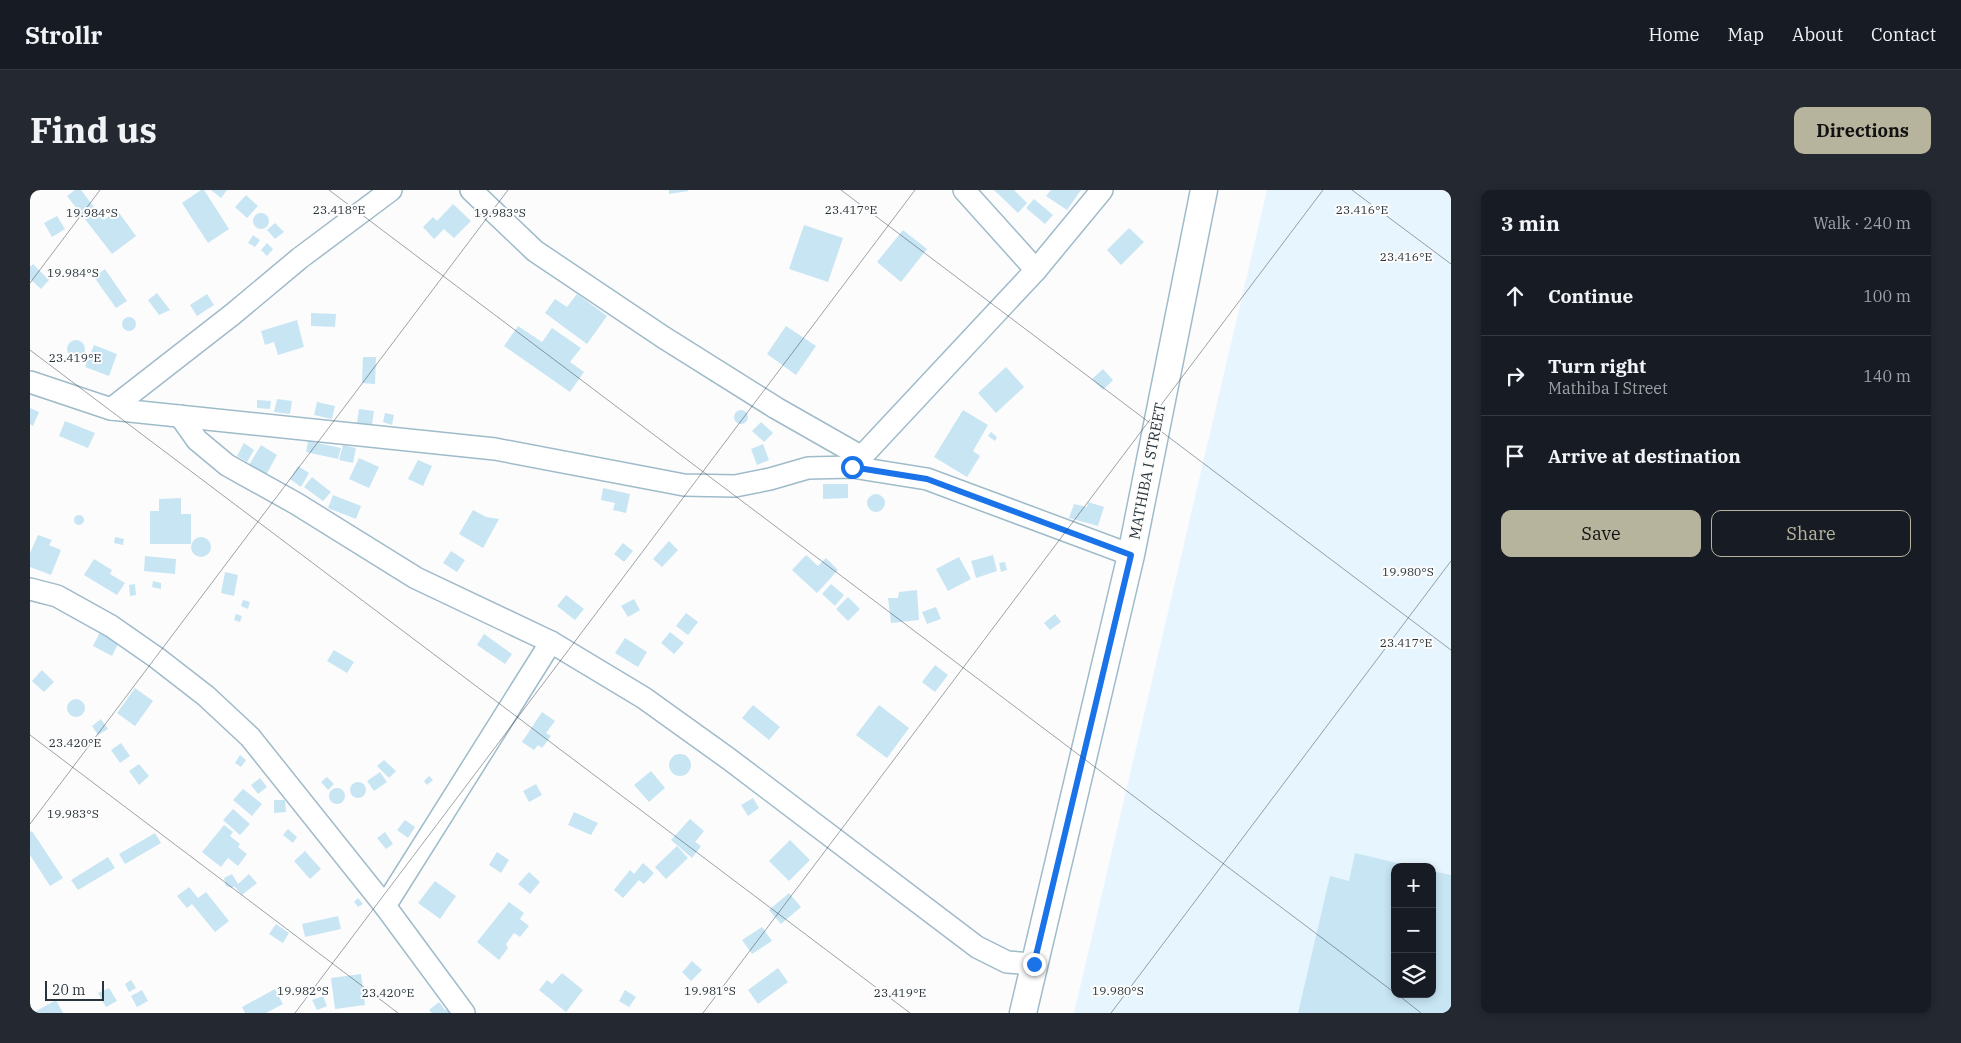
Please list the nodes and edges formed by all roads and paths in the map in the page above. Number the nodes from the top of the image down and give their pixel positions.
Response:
1 (391, 190) edge
2 (471, 190) edge
3 (964, 190) edge
4 (1102, 190) edge
5 (1204, 190) edge
6 (1036, 270) junction
7 (30, 382) edge
8 (111, 409) junction
9 (180, 416) junction
10 (857, 462) junction
11 (1131, 555) junction
12 (30, 589) edge
13 (551, 642) junction
14 (385, 906) junction
15 (1034, 964) junction
16 (464, 1013) edge
17 (1023, 1013) edge

1 - 8 street
2 - 10 street
3 - 6 street
4 - 6 street
5 - 11 street, MATHIBA I STREET
6 - 10 street
7 - 8 street
8 - 9 street
9 - 10 street
9 - 13 street
10 - 11 street
11 - 15 street, MATHIBA I STREET
12 - 14 street
13 - 14 street
13 - 15 street
14 - 16 street
15 - 17 street, MATHIBA I STREET

